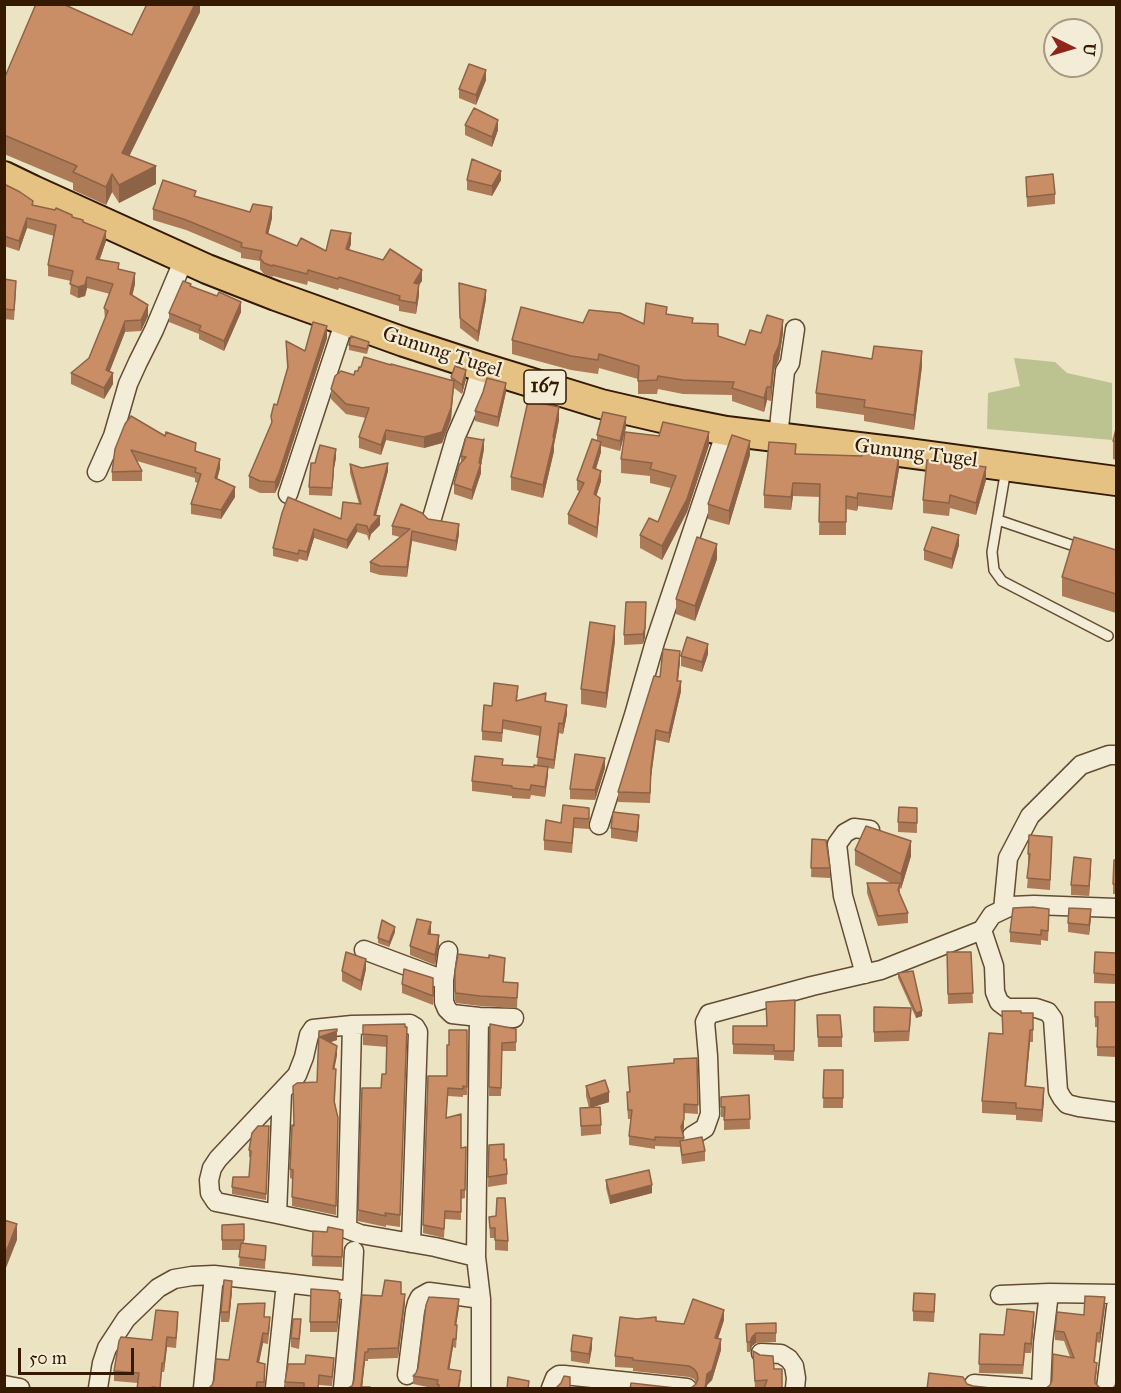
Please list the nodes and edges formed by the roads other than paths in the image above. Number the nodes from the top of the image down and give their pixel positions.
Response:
1 (4, 176) edge
2 (184, 259) junction
3 (345, 320) junction
4 (795, 329) dead end
5 (481, 367) junction
6 (726, 431) junction
7 (777, 437) junction
8 (1006, 466) junction
9 (97, 472) dead end
10 (1116, 481) edge
11 (288, 494) dead end
12 (432, 518) edge
13 (998, 520) junction
14 (1080, 548) edge
15 (1108, 636) dead end
16 (1116, 755) edge
17 (599, 825) dead end
18 (870, 830) edge
19 (1116, 908) edge
20 (1003, 910) junction
21 (982, 930) junction
22 (364, 950) dead end
23 (448, 951) dead end
24 (865, 974) junction
25 (444, 981) junction
26 (478, 1017) junction
27 (514, 1018) dead end
28 (352, 1025) junction
29 (282, 1092) junction
30 (1116, 1112) edge
31 (692, 1136) edge
32 (278, 1214) junction
33 (347, 1229) junction
34 (411, 1243) junction
35 (354, 1251) dead end
36 (476, 1257) junction
37 (214, 1275) junction
38 (286, 1283) junction
39 (352, 1291) junction
40 (1049, 1293) junction
41 (1116, 1294) edge
42 (1000, 1295) dead end
43 (481, 1299) junction
44 (1116, 1307) edge
45 (761, 1353) edge
46 (407, 1375) dead end
47 (974, 1384) edge
48 (98, 1389) edge
49 (203, 1389) edge
50 (275, 1389) edge
51 (343, 1389) edge
52 (481, 1389) edge
53 (551, 1389) edge
54 (687, 1389) edge
55 (795, 1389) edge
56 (1029, 1389) edge
57 (1041, 1389) edge
58 (1106, 1389) edge

1 - 2 main road, Gunung Tugel / 167
2 - 3 main road, Gunung Tugel / 167
2 - 9 street
3 - 5 main road, Gunung Tugel / 167
3 - 11 street
4 - 7 street
5 - 6 main road, Gunung Tugel / 167
5 - 12 street
6 - 7 main road, Gunung Tugel / 167
6 - 17 street
7 - 8 main road, Gunung Tugel / 167
8 - 10 main road, Gunung Tugel / 167
8 - 13 lane
13 - 14 lane
13 - 15 lane
16 - 20 street
18 - 24 street
19 - 20 street
20 - 21 street
21 - 24 street
21 - 30 street
22 - 25 street
23 - 25 street
24 - 31 street
25 - 26 street
26 - 27 street
26 - 36 street
28 - 29 street
28 - 33 street
28 - 34 street
29 - 32 street
29 - 32 street
32 - 33 street
33 - 34 street
34 - 36 street
35 - 39 street
36 - 43 street
37 - 38 street
37 - 48 street
37 - 49 street
38 - 39 street
38 - 50 street
39 - 51 street
40 - 41 street
40 - 42 street
40 - 57 street
43 - 46 street
43 - 52 street
44 - 58 street
45 - 55 street
47 - 56 street
53 - 54 street

